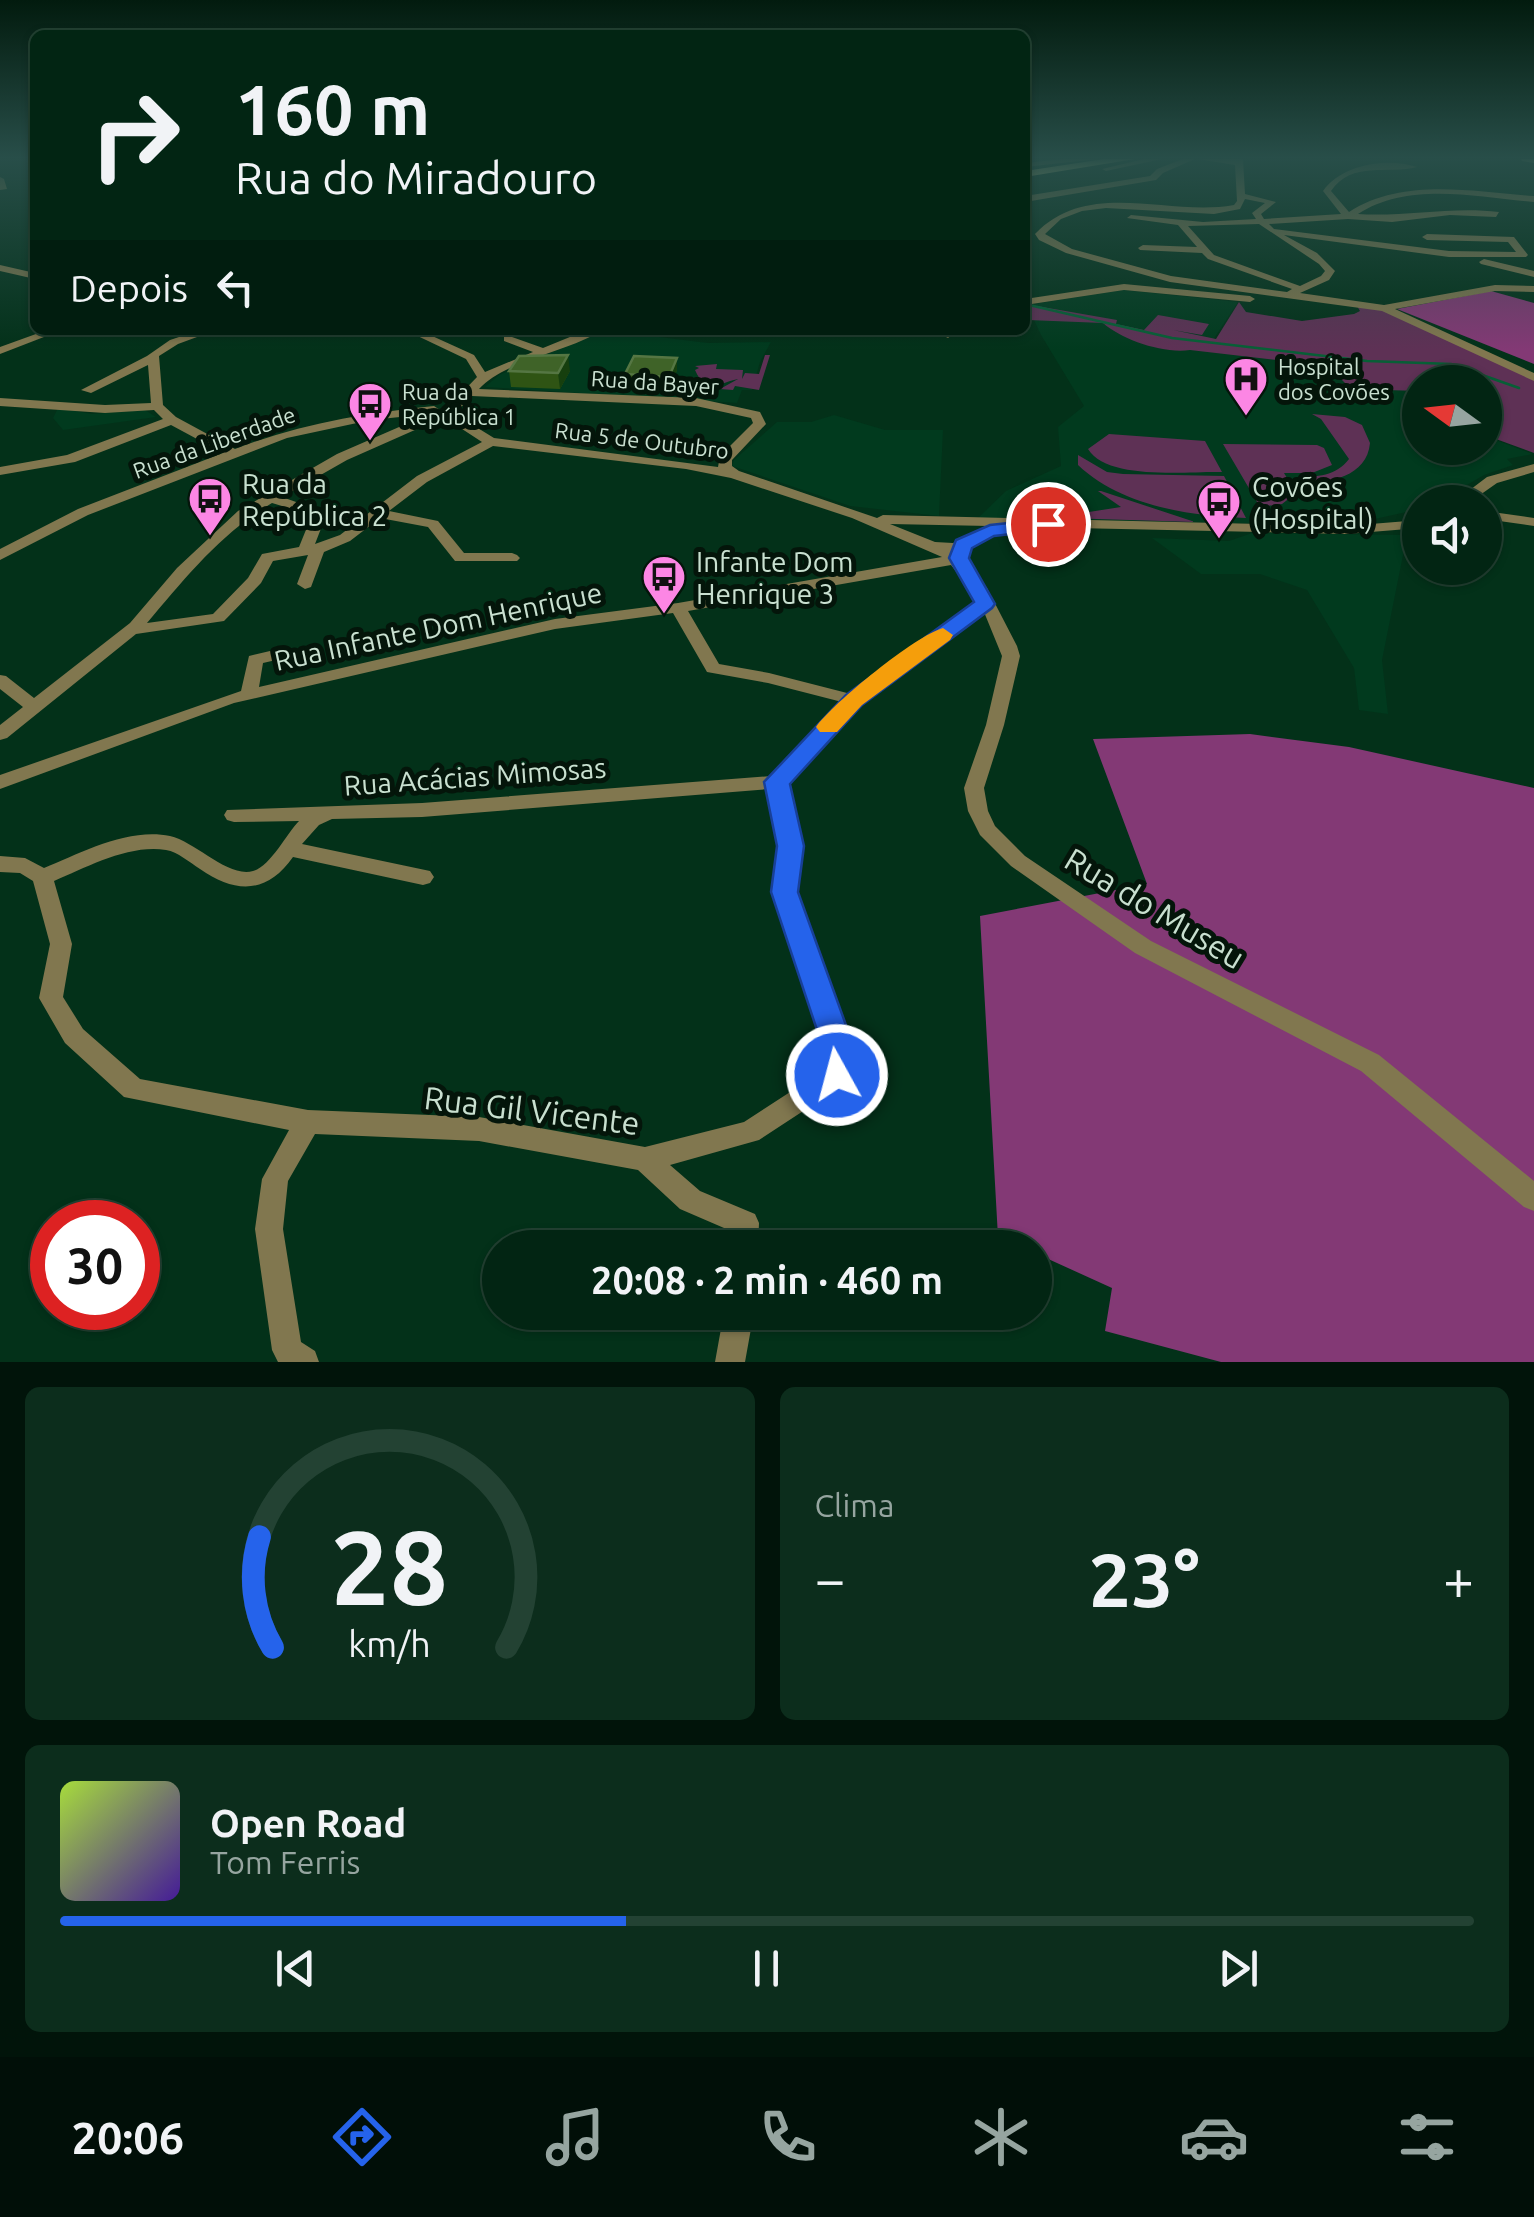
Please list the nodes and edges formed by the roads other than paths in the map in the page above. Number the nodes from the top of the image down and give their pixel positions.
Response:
1 (1053, 223) edge
2 (1164, 223) edge
3 (1279, 223) edge
4 (1264, 224) junction
5 (1182, 225) junction
6 (1276, 231) junction
7 (1427, 237) dead end
8 (1143, 248) dead end
9 (1203, 250) junction
10 (1449, 254) junction
11 (0, 268) edge
12 (1534, 274) edge
13 (30, 275) edge
14 (1534, 290) edge
15 (1296, 292) junction
16 (1264, 294) junction
17 (1030, 301) edge
18 (1384, 308) junction
19 (43, 335) edge
20 (196, 335) edge
21 (421, 335) edge
22 (586, 335) edge
23 (508, 339) dead end
24 (0, 351) edge
25 (546, 353) junction
26 (151, 359) junction
27 (483, 377) junction
28 (1534, 377) edge
29 (88, 390) dead end
30 (471, 392) junction
31 (0, 402) edge
32 (157, 406) junction
33 (454, 408) junction
34 (172, 420) junction
35 (492, 442) junction
36 (234, 454) junction
37 (725, 459) junction
38 (695, 466) junction
39 (1534, 468) edge
40 (0, 471) edge
41 (734, 474) junction
42 (1485, 485) edge
43 (271, 496) junction
44 (378, 513) junction
45 (1502, 517) edge
46 (1534, 522) edge
47 (1402, 525) edge
48 (909, 528) junction
49 (20, 543) junction
50 (0, 544) edge
51 (965, 544) junction
52 (312, 549) junction
53 (0, 555) edge
54 (512, 558) dead end
55 (305, 584) dead end
56 (985, 604) junction
57 (678, 608) junction
58 (131, 630) junction
59 (270, 656) dead end
60 (0, 680) edge
61 (249, 695) junction
62 (854, 700) junction
63 (34, 706) junction
64 (0, 734) edge
65 (0, 782) edge
66 (777, 782) junction
67 (324, 813) junction
68 (234, 816) dead end
69 (287, 848) junction
70 (0, 864) edge
71 (42, 878) junction
72 (422, 878) dead end
73 (308, 1122) junction
74 (645, 1158) junction
75 (1534, 1198) edge
76 (745, 1230) edge
77 (736, 1330) edge
78 (304, 1362) edge
79 (730, 1362) edge

1 - 16 street
2 - 5 street
3 - 4 street
4 - 5 street
4 - 6 street
5 - 9 street
6 - 10 street
6 - 15 street
7 - 10 street
8 - 9 street
9 - 15 street
10 - 12 street
11 - 13 street
14 - 18 street
15 - 16 street
15 - 18 street
16 - 17 street
18 - 28 street
19 - 24 street
20 - 26 street
21 - 27 street
22 - 25 street
23 - 25 street
25 - 27 street
26 - 29 street
26 - 32 street
27 - 30 street
30 - 33 street
30 - 37 street, Rua da Bayer
31 - 32 street
32 - 34 street
33 - 35 street
33 - 36 street, Rua da Liberdade
33 - 43 street
34 - 36 street
34 - 40 street
35 - 38 street, Rua 5 de Outubro
35 - 44 street
36 - 49 street, Rua da Liberdade
37 - 38 street
37 - 41 street
38 - 41 street, Rua 5 de Outubro
39 - 42 street
41 - 48 street, Rua 5 de Outubro
43 - 52 street
43 - 58 street
44 - 52 street
44 - 54 street
45 - 46 street
47 - 51 street
48 - 51 street
48 - 51 street, Rua 5 de Outubro
49 - 50 street
49 - 53 street, Rua da Liberdade
51 - 56 street, Rua do Museu
51 - 57 street, Rua Infante Dom Henrique
52 - 55 street
52 - 58 street
56 - 62 street
56 - 75 street, Rua do Museu
57 - 61 street, Rua Infante Dom Henrique
57 - 62 street
58 - 63 street
59 - 61 street
60 - 63 street
61 - 65 street, Rua Infante Dom Henrique
62 - 66 street
63 - 64 street
66 - 67 street, Rua Acácias Mimosas
66 - 74 street, Rua Gil Vicente
67 - 68 street
67 - 69 street, Rua Acácias Mimosas
69 - 71 street, Rua Acácias Mimosas
69 - 72 street
70 - 71 street
71 - 73 street, Rua Gil Vicente
73 - 74 street, Rua Gil Vicente
73 - 78 street
74 - 76 street
77 - 79 street

